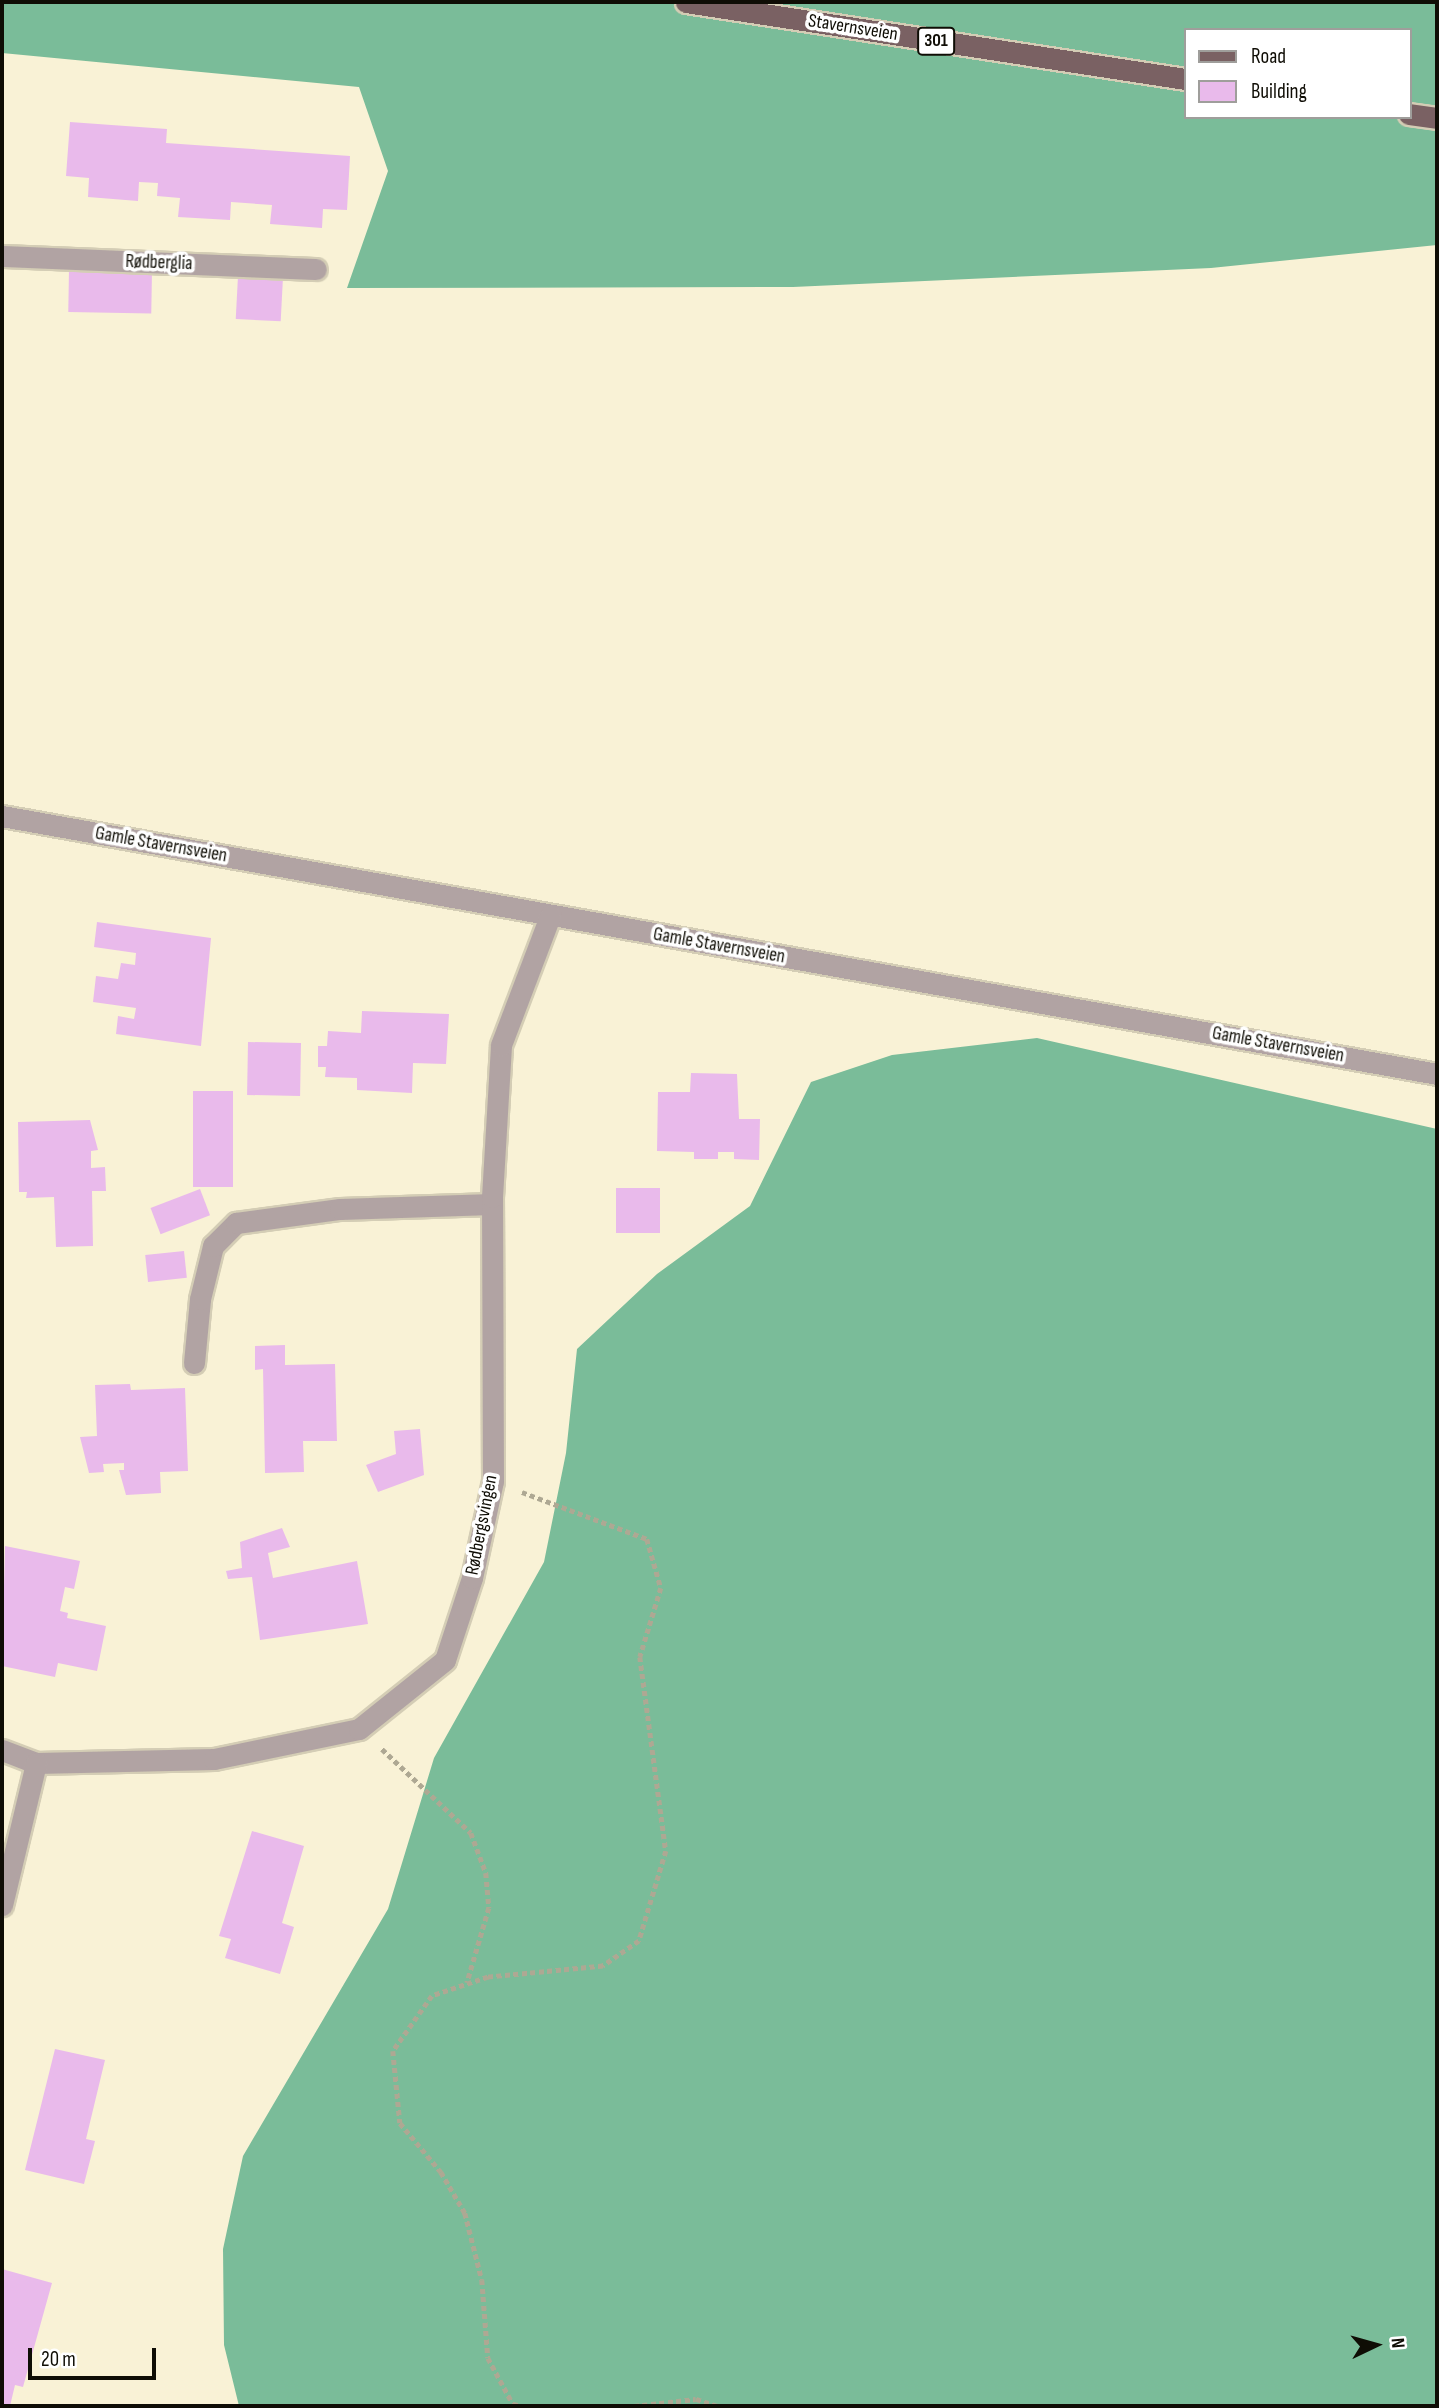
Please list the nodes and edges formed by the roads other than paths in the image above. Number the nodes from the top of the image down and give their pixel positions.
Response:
1 (686, 2) edge
2 (1184, 79) edge
3 (1411, 114) edge
4 (1437, 118) edge
5 (2, 256) edge
6 (316, 269) dead end
7 (2, 816) edge
8 (550, 916) junction
9 (1437, 1073) edge
10 (492, 1203) junction
11 (194, 1363) dead end
12 (2, 1750) edge
13 (36, 1763) junction
14 (2, 1905) edge

1 - 2 main road, Stavernsveien / 301
3 - 4 main road
5 - 6 street, Rødberglia
7 - 8 street, Gamle Stavernsveien
8 - 9 street, Gamle Stavernsveien
8 - 10 street, Rødbergsvingen
10 - 11 street
10 - 13 street, Rødbergsvingen
12 - 13 street, Rødbergsvingen
13 - 14 street

